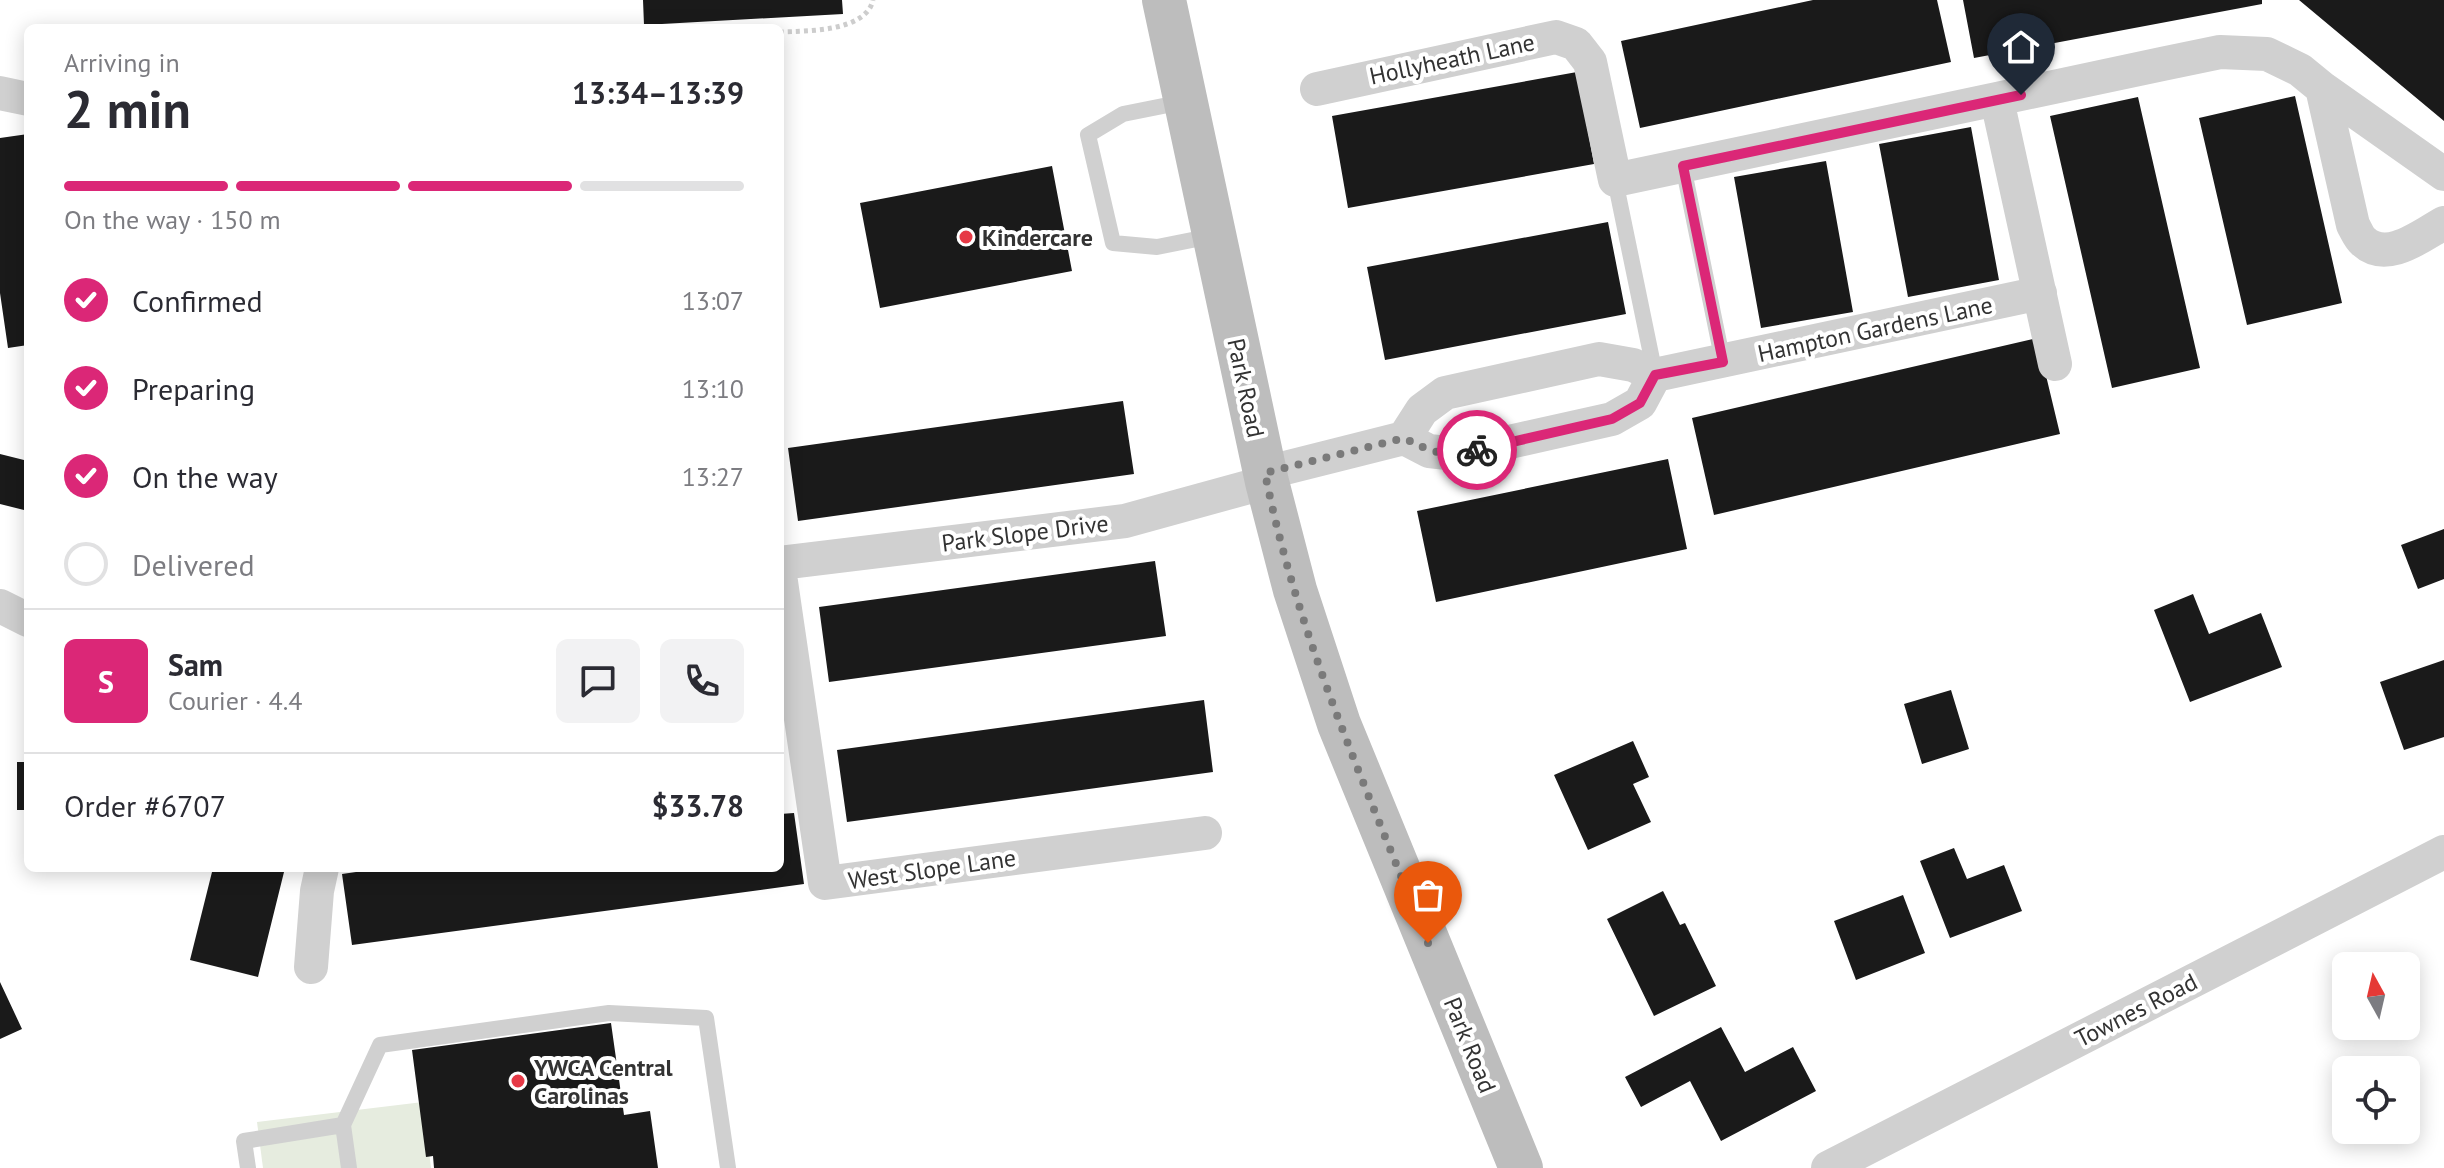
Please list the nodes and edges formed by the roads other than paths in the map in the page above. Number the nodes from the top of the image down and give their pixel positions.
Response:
1 (1164, 0) edge
2 (2322, 88) junction
3 (1317, 89) dead end
4 (0, 93) edge
5 (24, 98) edge
6 (1997, 100) junction
7 (1185, 102) junction
8 (1683, 166) junction
9 (2444, 174) edge
10 (1615, 180) junction
11 (2444, 223) edge
12 (1213, 236) junction
13 (2040, 293) junction
14 (1723, 362) junction
15 (2055, 364) dead end
16 (1655, 375) junction
17 (1404, 438) junction
18 (1266, 478) junction
19 (784, 563) edge
20 (0, 606) edge
21 (24, 618) edge
22 (784, 629) edge
23 (795, 776) edge
24 (1205, 833) dead end
25 (2444, 852) edge
26 (321, 872) edge
27 (311, 967) dead end
28 (343, 1125) junction
29 (248, 1168) edge
30 (349, 1168) edge
31 (728, 1168) edge
32 (1521, 1168) edge
33 (1828, 1168) edge

1 - 7 main road, Park Road
2 - 6 street
2 - 9 street
2 - 11 street
3 - 10 street, Hollyheath Lane
4 - 5 street
6 - 8 street
6 - 13 street
7 - 12 main road, Park Road
7 - 12 lane
8 - 10 street
8 - 14 lane
10 - 16 lane
12 - 18 main road, Park Road
13 - 14 street, Hampton Gardens Lane
13 - 15 street
14 - 16 street, Hampton Gardens Lane
16 - 17 street
16 - 17 street
17 - 18 street
18 - 19 street, Park Slope Drive
18 - 32 main road, Park Road
20 - 21 street
22 - 23 street, West Slope Lane
23 - 24 street, West Slope Lane
25 - 33 street, Townes Road
26 - 27 street
28 - 29 lane
28 - 30 lane
28 - 31 lane

